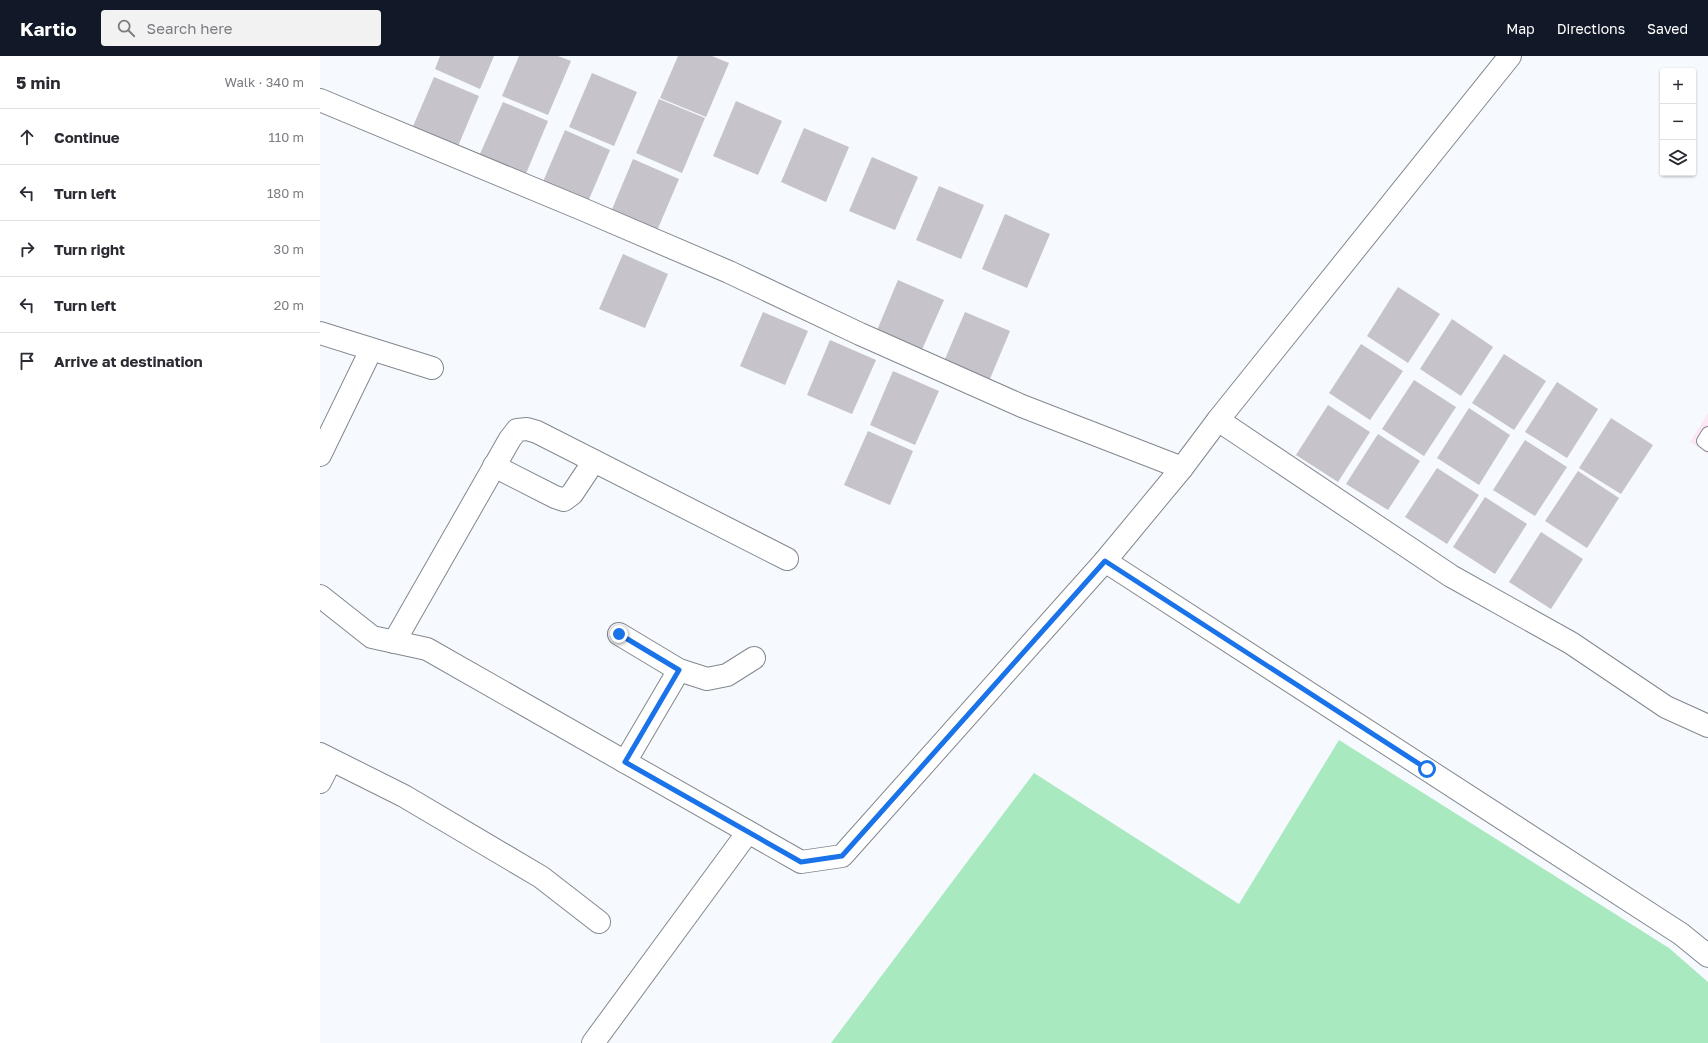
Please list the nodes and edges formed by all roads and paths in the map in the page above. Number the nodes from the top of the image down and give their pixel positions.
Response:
1 (1510, 56) edge
2 (320, 100) edge
3 (320, 333) edge
4 (371, 350) junction
5 (432, 368) dead end
6 (1218, 420) junction
7 (1708, 433) edge
8 (1708, 445) edge
9 (320, 455) edge
10 (594, 461) junction
11 (494, 466) junction
12 (1182, 468) junction
13 (787, 559) dead end
14 (1105, 561) junction
15 (320, 596) edge
16 (619, 634) dead end
17 (394, 642) junction
18 (754, 658) dead end
19 (679, 670) junction
20 (1708, 726) edge
21 (325, 757) edge
22 (625, 762) junction
23 (320, 782) edge
24 (748, 832) junction
25 (599, 922) dead end
26 (1708, 956) edge
27 (593, 1043) edge

1 - 6 street
2 - 12 street
3 - 4 street
4 - 5 street
4 - 9 street
6 - 12 street
6 - 20 street
7 - 8 lane
10 - 11 street
10 - 11 street
10 - 13 street
11 - 17 street
12 - 14 street
14 - 24 street
14 - 26 street
15 - 17 street
16 - 19 street
17 - 22 street
18 - 19 street
19 - 22 street
21 - 23 street
21 - 25 street
22 - 24 street
24 - 27 street

